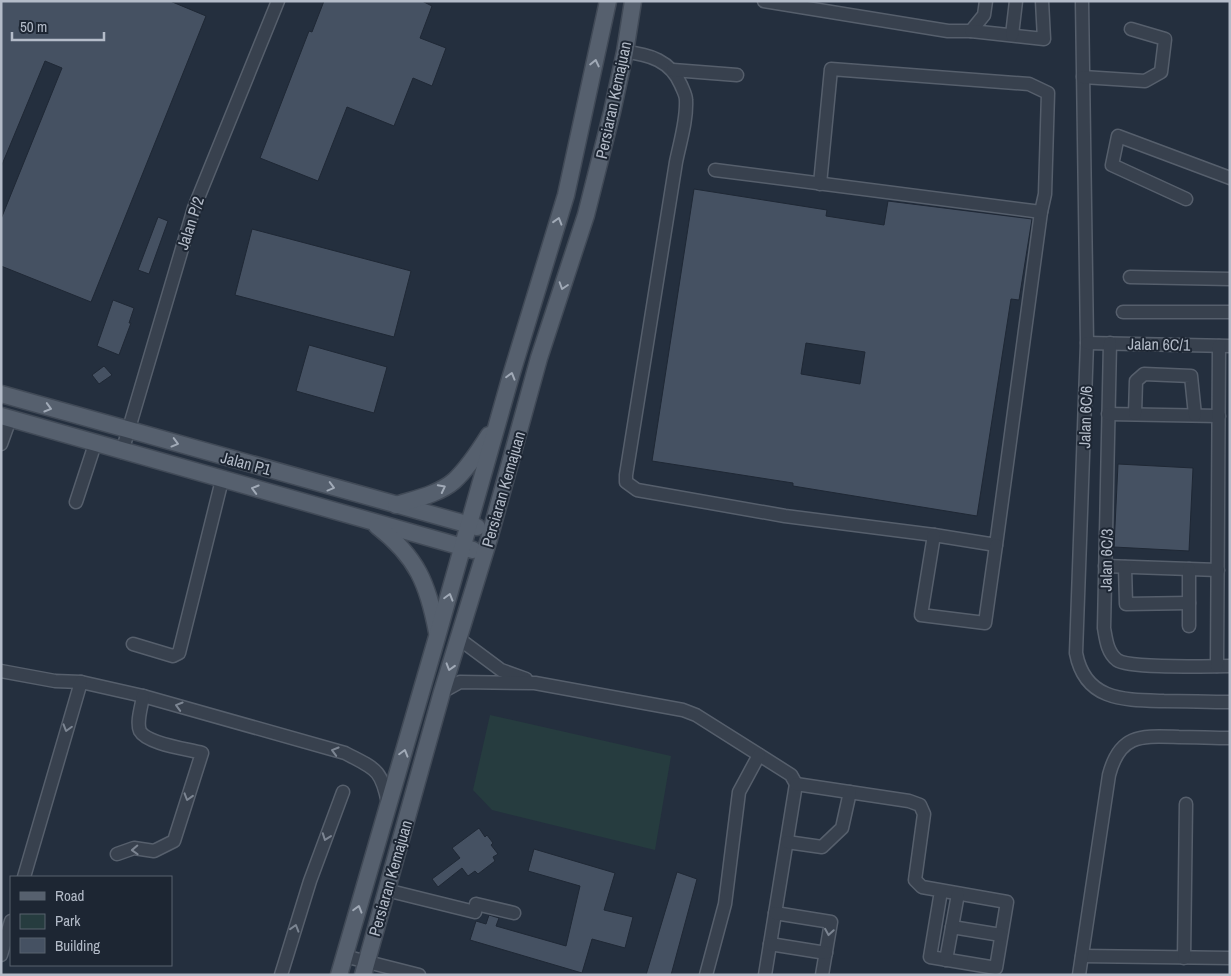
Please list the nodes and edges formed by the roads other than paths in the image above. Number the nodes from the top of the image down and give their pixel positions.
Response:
1 (278, 1) edge
2 (608, 1) edge
3 (633, 1) edge
4 (764, 1) edge
5 (986, 1) edge
6 (1016, 1) edge
7 (1042, 1) edge
8 (1082, 1) edge
9 (1131, 29) dead end
10 (971, 31) junction
11 (1012, 35) junction
12 (625, 52) junction
13 (673, 70) junction
14 (737, 75) dead end
15 (1083, 77) junction
16 (715, 170) dead end
17 (1230, 178) edge
18 (820, 184) junction
19 (1186, 198) dead end
20 (1041, 212) junction
21 (1130, 277) dead end
22 (1230, 278) edge
23 (1122, 312) dead end
24 (1230, 312) edge
25 (1087, 342) junction
26 (1110, 343) junction
27 (1224, 346) edge
28 (1224, 370) edge
29 (1, 394) edge
30 (1108, 414) junction
31 (1135, 414) junction
32 (1195, 416) junction
33 (1219, 416) junction
34 (6, 418) edge
35 (497, 423) junction
36 (128, 430) junction
37 (1224, 433) edge
38 (1, 444) edge
39 (95, 444) junction
40 (122, 452) junction
41 (222, 480) junction
42 (1224, 491) edge
43 (76, 502) dead end
44 (396, 505) junction
45 (1224, 511) edge
46 (372, 522) junction
47 (469, 525) junction
48 (492, 531) junction
49 (934, 535) junction
50 (996, 545) junction
51 (462, 547) junction
52 (485, 554) junction
53 (1106, 566) junction
54 (1126, 566) junction
55 (1189, 569) junction
56 (1218, 570) junction
57 (1224, 593) edge
58 (1190, 603) junction
59 (1190, 626) dead end
60 (437, 637) junction
61 (458, 638) junction
62 (132, 644) dead end
63 (1223, 666) edge
64 (1, 671) edge
65 (80, 682) junction
66 (535, 683) junction
67 (442, 692) junction
68 (143, 696) junction
69 (1230, 702) edge
70 (1230, 738) edge
71 (759, 755) junction
72 (796, 784) junction
73 (343, 792) dead end
74 (850, 792) junction
75 (1186, 804) dead end
76 (388, 806) junction
77 (787, 842) junction
78 (117, 854) dead end
79 (24, 876) edge
80 (386, 890) junction
81 (941, 891) junction
82 (958, 894) junction
83 (514, 913) dead end
84 (775, 913) junction
85 (10, 924) edge
86 (952, 927) junction
87 (1001, 935) junction
88 (770, 944) junction
89 (826, 953) junction
90 (1, 955) edge
91 (344, 956) junction
92 (1082, 956) junction
93 (1184, 958) junction
94 (1230, 958) edge
95 (946, 960) junction
96 (365, 968) edge
97 (413, 974) edge
98 (281, 975) edge
99 (339, 975) edge
100 (706, 975) edge
101 (765, 975) edge
102 (822, 975) edge
103 (1079, 975) edge

1 - 36 street, Jalan P/2
35 -> 2 main road, Persiaran Kemajuan
3 - 12 main road, Persiaran Kemajuan
4 - 10 street
5 - 10 street
6 - 11 street
7 - 11 street
8 - 15 street, Jalan 6C/6
9 - 15 street
10 - 11 street
12 - 13 street
12 -> 48 main road, Persiaran Kemajuan
13 - 14 street
13 - 49 street
15 - 25 street, Jalan 6C/6
16 - 18 street
17 - 19 street
18 - 20 street
18 - 20 street
20 - 50 street
21 - 22 street
23 - 24 street
25 - 26 street, Jalan 6C/1
25 - 69 street, Jalan 6C/6
26 - 27 street, Jalan 6C/1
26 - 30 street, Jalan 6C/3
27 - 28 street
28 - 33 street
29 -> 36 main road, Jalan P1
30 - 31 street
30 - 53 street, Jalan 6C/3
31 - 32 street
31 - 32 street
32 - 33 street
33 - 37 street
34 - 38 street
34 - 39 main road, Jalan P1
44 -> 35 main road
35 - 47 main road, Persiaran Kemajuan
36 - 40 street, Jalan P/2
36 -> 44 main road, Jalan P1
37 - 42 street
39 - 40 main road, Jalan P1
39 - 43 street
40 - 41 main road, Jalan P1
46 -> 41 main road, Jalan P1
41 - 62 street
42 - 45 street
44 - 47 main road, Jalan P1
45 - 56 street
46 - 51 main road, Jalan P1
46 - 60 main road
47 - 48 main road, Jalan P1
47 - 51 main road, Persiaran Kemajuan
48 - 52 main road, Persiaran Kemajuan
49 - 50 street
49 - 50 street
51 - 52 main road, Jalan P1
60 -> 51 main road, Persiaran Kemajuan
52 - 61 main road, Persiaran Kemajuan
53 - 54 street
53 - 63 street, Jalan 6C/3
54 - 55 street
54 - 58 street
55 - 56 street
55 - 58 street
56 - 57 street
57 - 63 street
58 - 59 street
76 -> 60 main road, Persiaran Kemajuan
61 - 66 street
61 -> 67 main road, Persiaran Kemajuan
64 - 65 street
65 - 68 street
65 -> 79 street
66 - 67 street
66 - 71 street
67 - 80 main road, Persiaran Kemajuan
76 -> 68 street
68 -> 78 street
70 - 92 street
71 - 72 street
71 - 100 street
72 - 74 street
72 - 77 street
73 - 98 street
74 - 77 street
74 - 81 street
75 - 93 street
91 -> 76 main road, Persiaran Kemajuan
77 - 84 street
80 - 83 street
80 - 96 main road, Persiaran Kemajuan
81 - 82 street
81 - 95 street
82 - 86 street
82 - 87 street
84 - 88 street
84 -> 89 street
85 - 90 street
86 - 87 street
86 - 95 street
87 - 95 street
88 - 89 street
88 - 101 street
89 - 102 street
91 - 96 street
91 - 99 main road, Persiaran Kemajuan
92 - 93 street
92 - 103 street
93 - 94 street
96 - 97 street

